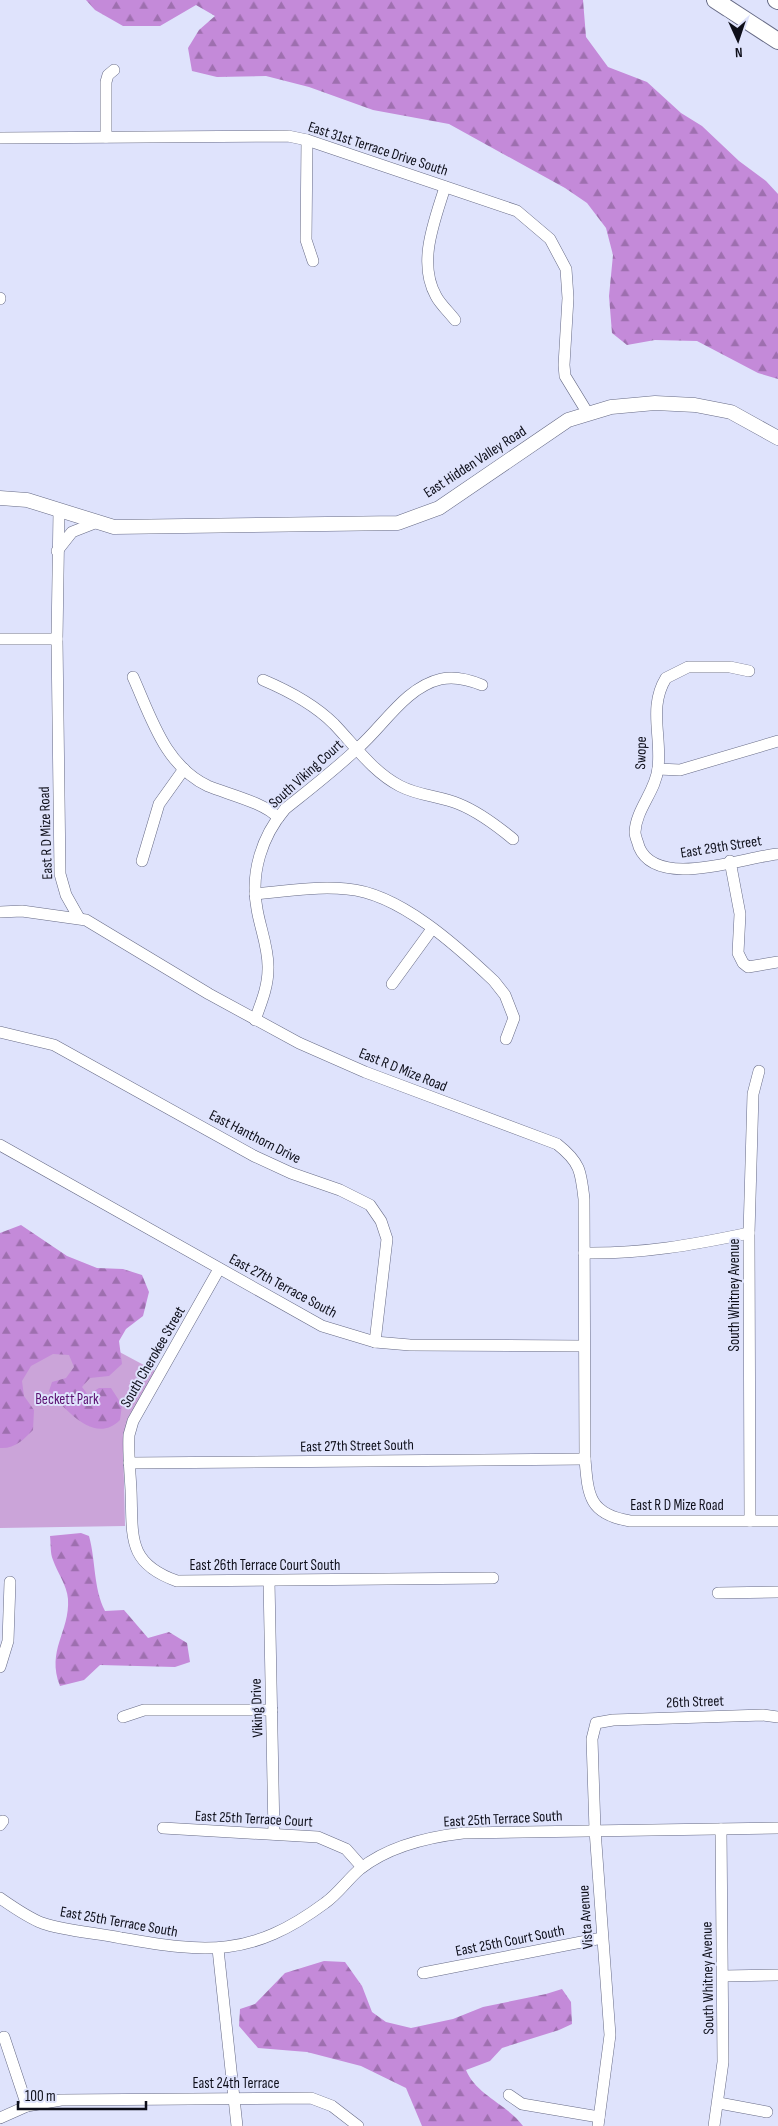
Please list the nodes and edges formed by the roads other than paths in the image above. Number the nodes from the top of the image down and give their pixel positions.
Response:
1 (715, 0) edge
2 (778, 40) edge
3 (114, 70) dead end
4 (106, 137) junction
5 (0, 138) edge
6 (307, 140) junction
7 (445, 187) junction
8 (313, 261) dead end
9 (455, 320) dead end
10 (587, 412) junction
11 (778, 438) edge
12 (0, 498) edge
13 (60, 511) junction
14 (95, 523) junction
15 (57, 551) junction
16 (57, 638) junction
17 (0, 639) edge
18 (749, 671) dead end
19 (133, 677) dead end
20 (264, 680) dead end
21 (482, 685) dead end
22 (778, 741) edge
23 (357, 749) junction
24 (184, 769) junction
25 (658, 769) junction
26 (278, 818) junction
27 (513, 839) dead end
28 (778, 854) edge
29 (643, 855) joint
30 (142, 861) dead end
31 (730, 861) junction
32 (255, 894) junction
33 (0, 912) edge
34 (79, 918) junction
35 (432, 929) junction
36 (778, 962) edge
37 (392, 984) dead end
38 (255, 1020) junction
39 (0, 1032) edge
40 (506, 1039) dead end
41 (759, 1071) dead end
42 (0, 1145) edge
43 (749, 1233) junction
44 (584, 1253) junction
45 (220, 1269) junction
46 (375, 1342) junction
47 (583, 1346) junction
48 (585, 1459) junction
49 (129, 1463) junction
50 (750, 1521) junction
51 (778, 1521) edge
52 (493, 1578) dead end
53 (269, 1581) junction
54 (10, 1582) dead end
55 (778, 1592) edge
56 (718, 1593) dead end
57 (0, 1667) edge
58 (272, 1710) junction
59 (123, 1717) dead end
60 (778, 1717) edge
61 (613, 1720) joint
62 (163, 1828) dead end
63 (778, 1828) edge
64 (721, 1829) junction
65 (595, 1830) junction
66 (274, 1834) junction
67 (362, 1868) junction
68 (0, 1898) edge
69 (602, 1938) junction
70 (218, 1949) junction
71 (423, 1973) dead end
72 (778, 1975) edge
73 (723, 1976) junction
74 (4, 2037) dead end
75 (509, 2095) dead end
76 (233, 2097) junction
77 (719, 2103) junction
78 (27, 2106) junction
79 (768, 2112) dead end
80 (0, 2118) edge
81 (599, 2122) edge
82 (237, 2126) edge
83 (358, 2126) edge
84 (714, 2126) edge

1 - 2 highway
3 - 4 street
4 - 5 street, East 31st Terrace Drive South
4 - 6 street, East 31st Terrace Drive South
6 - 7 street, East 31st Terrace Drive South
6 - 8 street
7 - 9 street
7 - 10 street, East 31st Terrace Drive South
10 - 11 main road, East Hidden Valley Road
10 - 14 main road, East Hidden Valley Road
12 - 13 main road, East Hidden Valley Road
13 - 14 main road, East Hidden Valley Road
13 - 15 street, East R D Mize Road
14 - 15 street
15 - 16 street, East R D Mize Road
16 - 17 street
16 - 34 street, East R D Mize Road
18 - 25 street, Swope
19 - 24 street
20 - 23 street
21 - 23 street, South Viking Court
22 - 25 street
23 - 26 street, South Viking Court
23 - 27 street
24 - 26 street
24 - 30 street
25 - 29 street, Swope
26 - 32 street, South Viking Court
28 - 31 street, East 29th Street
29 - 31 street, East 29th Street
31 - 36 street
32 - 35 street
32 - 38 street, South Viking Court
33 - 34 street
34 - 38 street, East R D Mize Road
35 - 37 street
35 - 40 street
38 - 44 street, East R D Mize Road
39 - 46 street, East Hanthorn Drive
41 - 43 street, South Whitney Avenue
42 - 45 street, East 27th Terrace South
43 - 44 street
43 - 50 street, South Whitney Avenue
44 - 47 street, East R D Mize Road
45 - 46 street, East 27th Terrace South
45 - 49 street, South Cherokee Street
46 - 47 street, East 27th Terrace South
47 - 48 street, East R D Mize Road
48 - 49 street, East 27th Street South
48 - 50 street, East R D Mize Road
49 - 53 street, East 26th Terrace Court South
50 - 51 street, East R D Mize Road
52 - 53 street, East 26th Terrace Court South
53 - 58 street, Viking Drive
54 - 57 street
55 - 56 street
58 - 59 street
58 - 66 street, Viking Drive
60 - 61 street, 26th Street
61 - 65 street, Vista Avenue
62 - 66 street, East 25th Terrace Court
63 - 64 street, East 25th Terrace South
64 - 65 street, East 25th Terrace South
64 - 73 street, South Whitney Avenue
65 - 67 street, East 25th Terrace South
65 - 69 street, Vista Avenue
66 - 67 street, East 25th Terrace Court
67 - 70 street, East 25th Terrace South
68 - 70 street, East 25th Terrace South
69 - 71 street, East 25th Court South
69 - 81 street, Vista Avenue
70 - 76 street
72 - 73 street
73 - 77 street, South Whitney Avenue
74 - 78 street
75 - 81 street
76 - 78 street, East 24th Terrace
76 - 82 street
76 - 83 street, East 24th Terrace
77 - 79 street
77 - 84 street, South Whitney Avenue
78 - 80 street, East 24th Terrace

